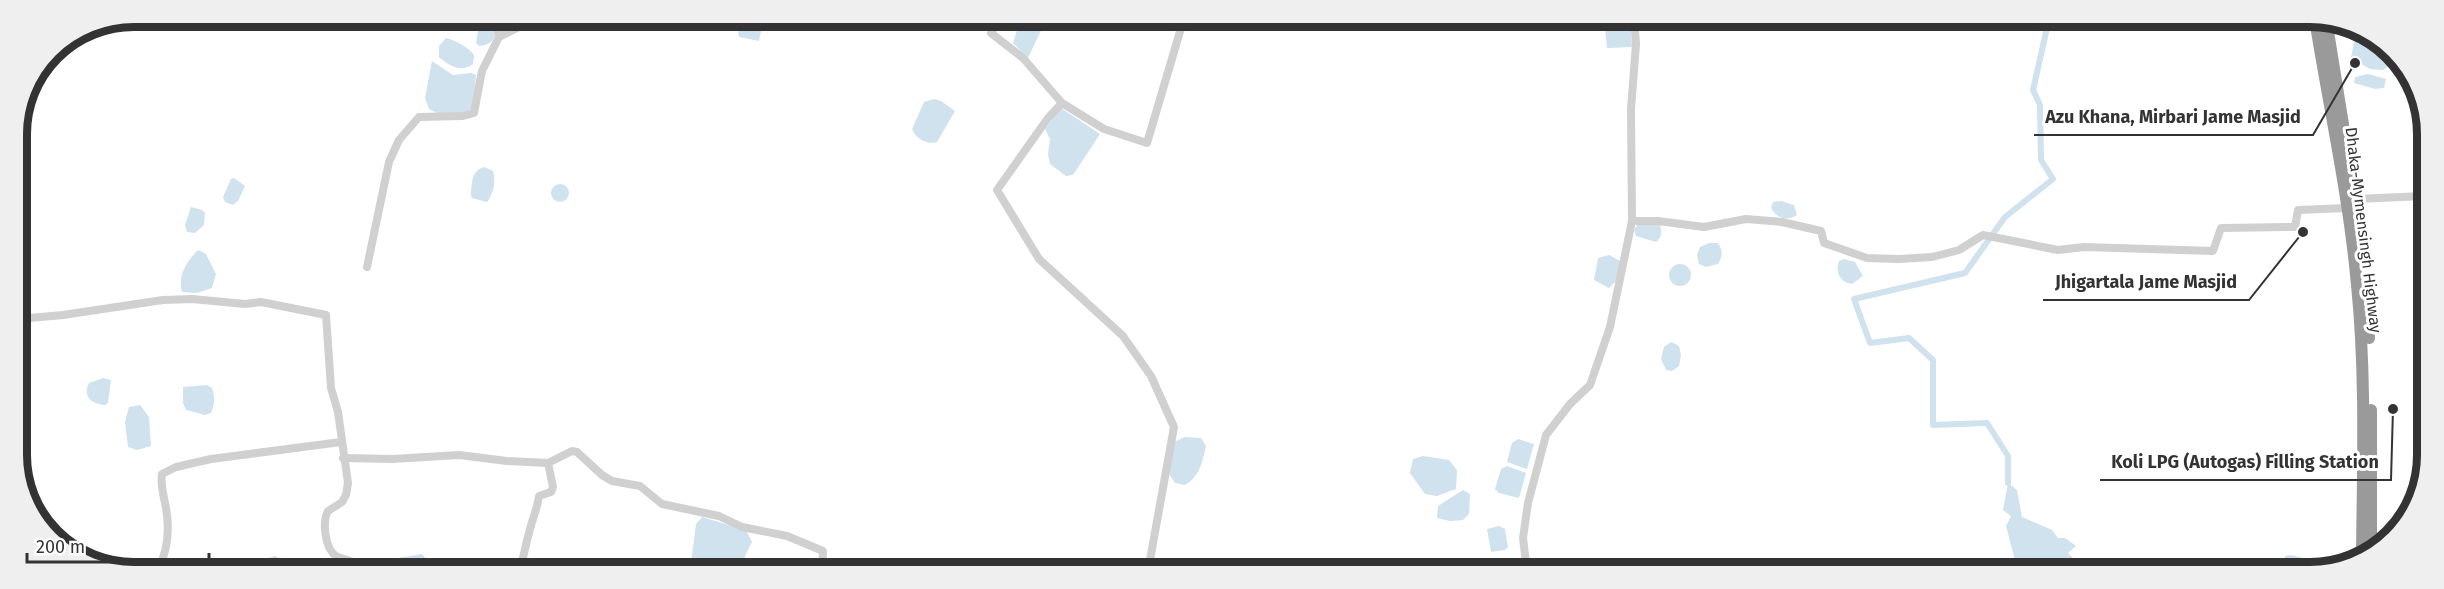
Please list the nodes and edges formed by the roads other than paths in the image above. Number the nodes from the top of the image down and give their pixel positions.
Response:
1 (498, 27) edge
2 (518, 27) edge
3 (994, 27) edge
4 (1181, 27) edge
5 (1635, 27) edge
6 (2317, 27) edge
7 (2327, 28) edge
8 (498, 37) junction
9 (1062, 104) junction
10 (2417, 197) edge
11 (2351, 203) junction
12 (1632, 221) junction
13 (367, 267) dead end
14 (27, 318) edge
15 (341, 442) junction
16 (344, 458) junction
17 (548, 463) junction
18 (2371, 542) edge
19 (2362, 549) edge
20 (161, 562) edge
21 (353, 562) edge
22 (523, 562) edge
23 (822, 562) edge
24 (1150, 562) edge
25 (1526, 562) edge

1 - 8 street
2 - 8 street
3 - 9 street
4 - 9 street
5 - 12 street
6 - 11 highway, Dhaka-Mymensingh Highway
7 - 11 highway, Dhaka-Mymensingh Highway
8 - 13 street
9 - 24 street
10 - 11 street
11 - 12 street
11 - 18 highway, Dhaka-Mymensingh Highway
11 - 19 highway, Dhaka-Mymensingh Highway
12 - 25 street
14 - 15 street
15 - 16 street
15 - 20 street
16 - 17 street
16 - 21 street
17 - 22 street
17 - 23 street

